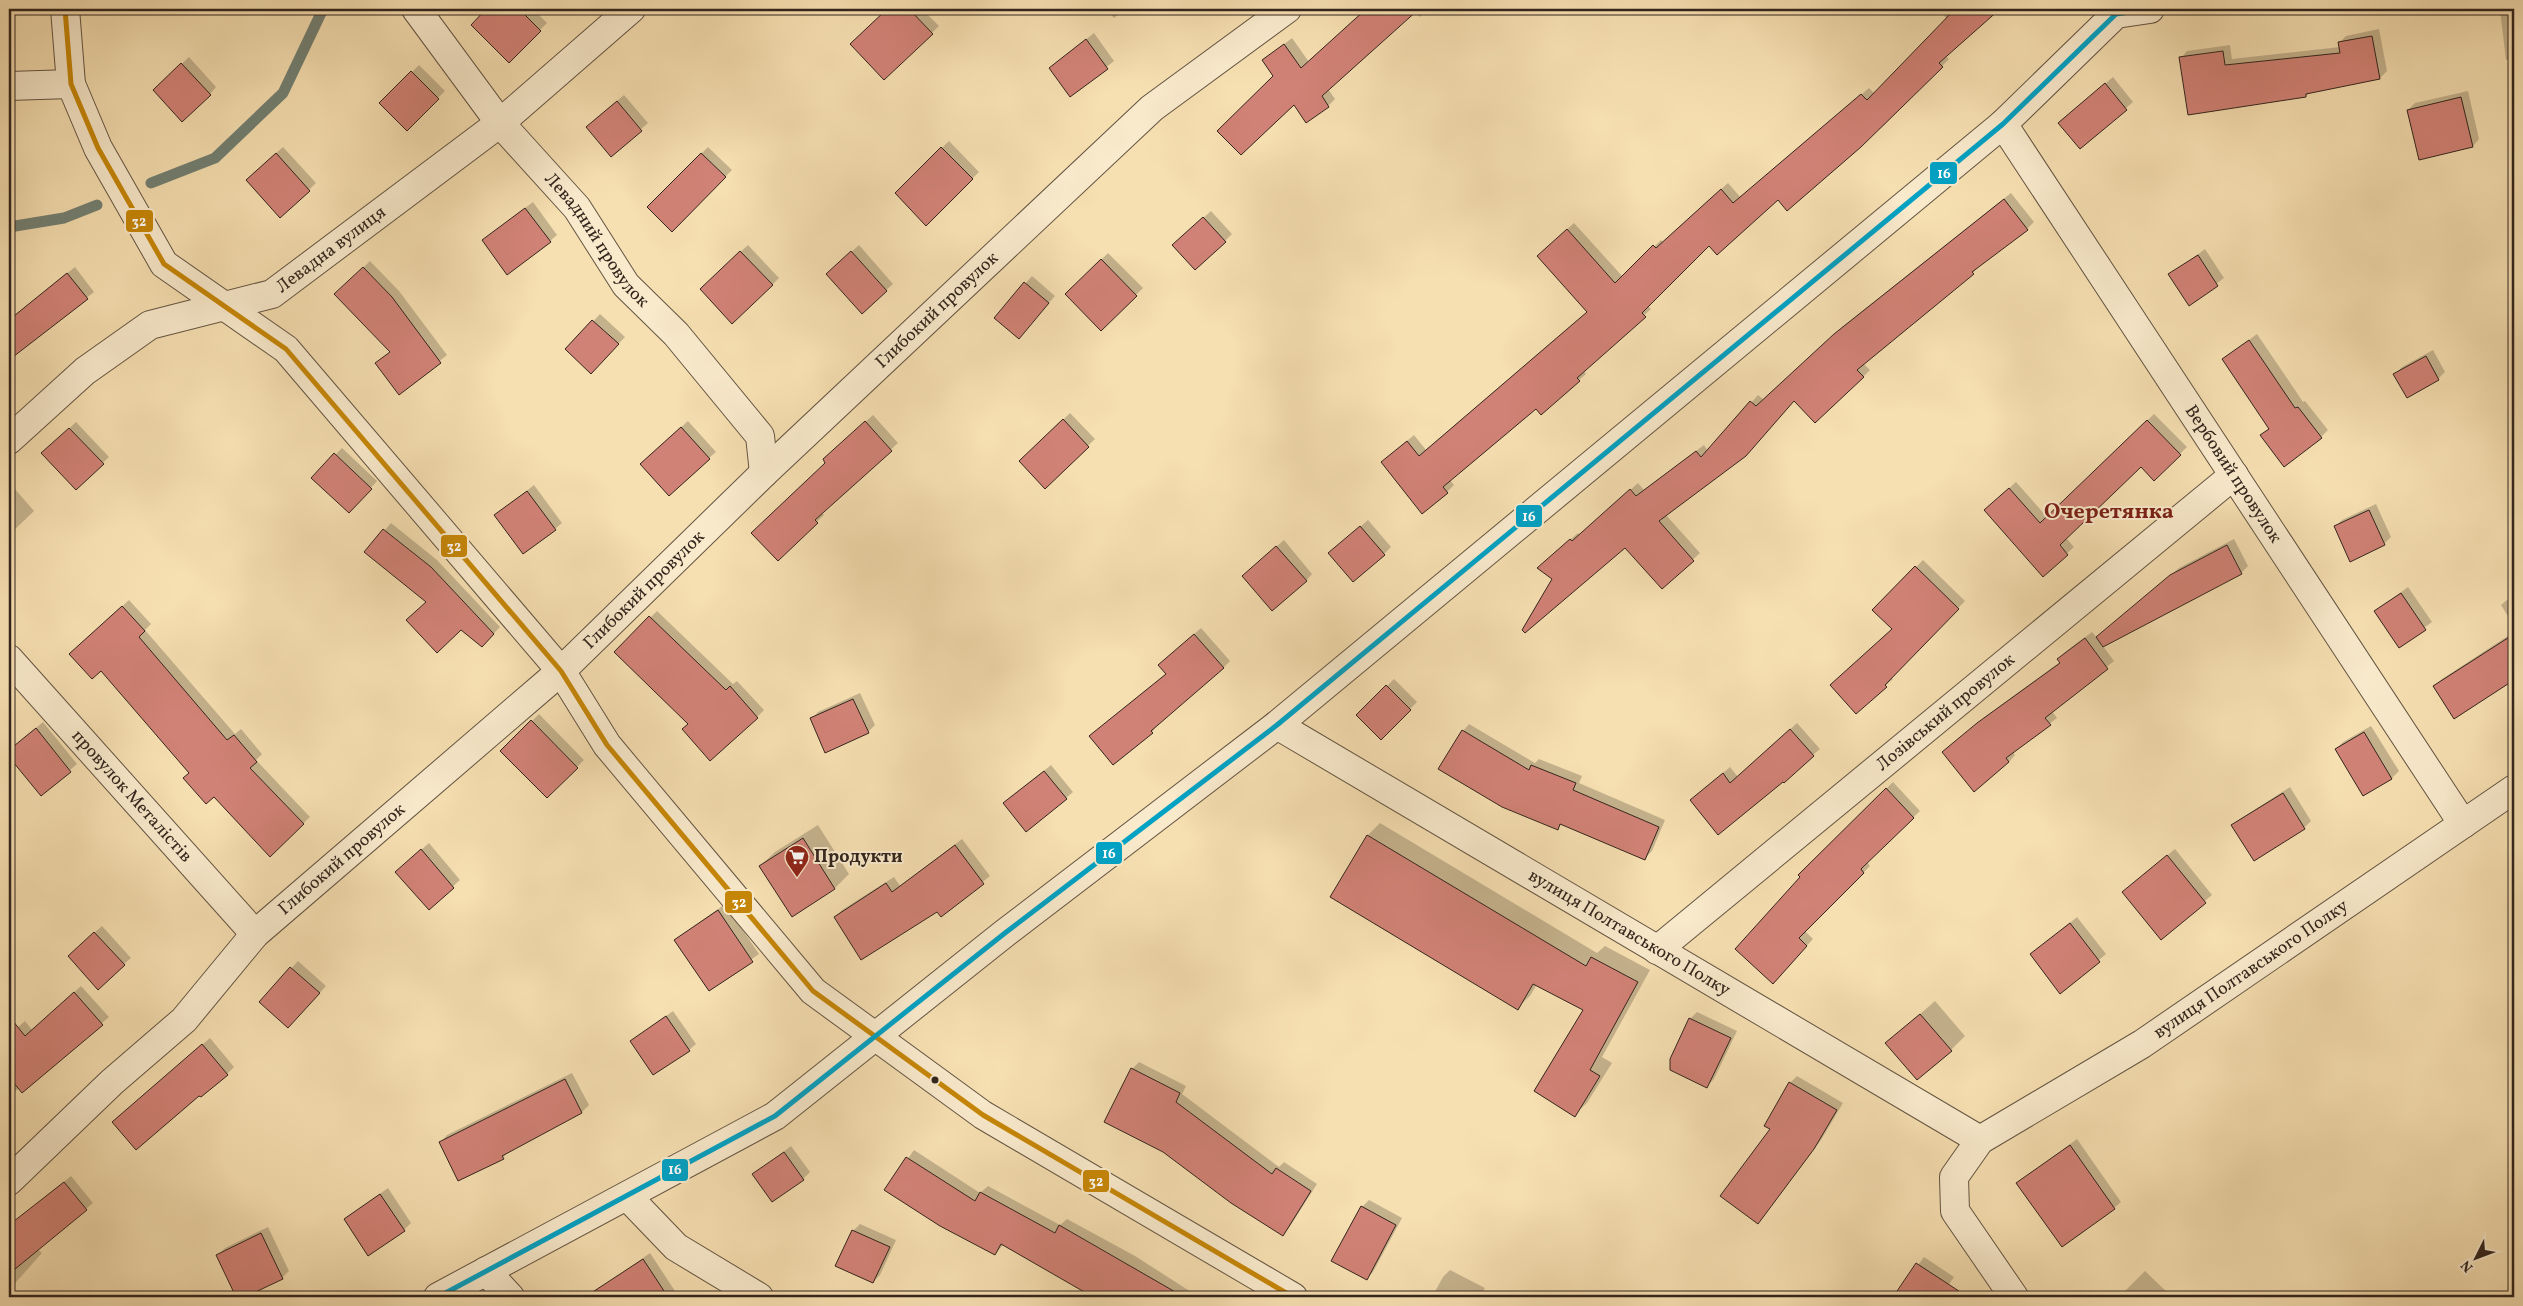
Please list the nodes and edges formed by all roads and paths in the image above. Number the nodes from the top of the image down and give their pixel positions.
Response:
1 (65, 9) edge
2 (416, 9) edge
3 (630, 9) edge
4 (1287, 9) edge
5 (2150, 9) edge
6 (71, 84) junction
7 (9, 86) edge
8 (500, 123) junction
9 (2003, 124) junction
10 (225, 306) junction
11 (9, 440) edge
12 (764, 473) junction
13 (2234, 475) junction
14 (9, 659) edge
15 (560, 671) junction
16 (1277, 725) junction
17 (2514, 789) edge
18 (2463, 824) junction
19 (255, 934) junction
20 (1657, 950) junction
21 (875, 1036) junction
22 (1980, 1140) junction
23 (9, 1181) edge
24 (627, 1196) junction
25 (486, 1271) junction
26 (438, 1297) edge
27 (510, 1297) edge
28 (760, 1297) edge
29 (1293, 1297) edge
30 (2014, 1297) edge

1 - 6 street
2 - 8 street, Левадний провулок
3 - 8 street, Левадна вулиця
4 - 12 street, Глибокий провулок
5 - 9 street
6 - 7 street
6 - 10 street
8 - 10 street, Левадна вулиця
8 - 12 street, Левадний провулок
9 - 13 street, Вербовий провулок
9 - 16 street
10 - 11 street, Левадна вулиця
10 - 15 street
12 - 15 street, Глибокий провулок
13 - 18 street, Вербовий провулок
13 - 20 street, Лозівський провулок
14 - 19 street, провулок Металістів
15 - 19 street, Глибокий провулок
15 - 21 street
16 - 20 street, вулиця Полтавського Полку
16 - 21 street
17 - 18 street, вулиця Полтавського Полку
18 - 22 street, вулиця Полтавського Полку
19 - 23 street, Глибокий провулок
20 - 22 street, вулиця Полтавського Полку
21 - 24 street
21 - 29 street
22 - 30 street, вулиця Полтавського Полку
24 - 25 street
24 - 28 street
25 - 26 street
25 - 27 street

